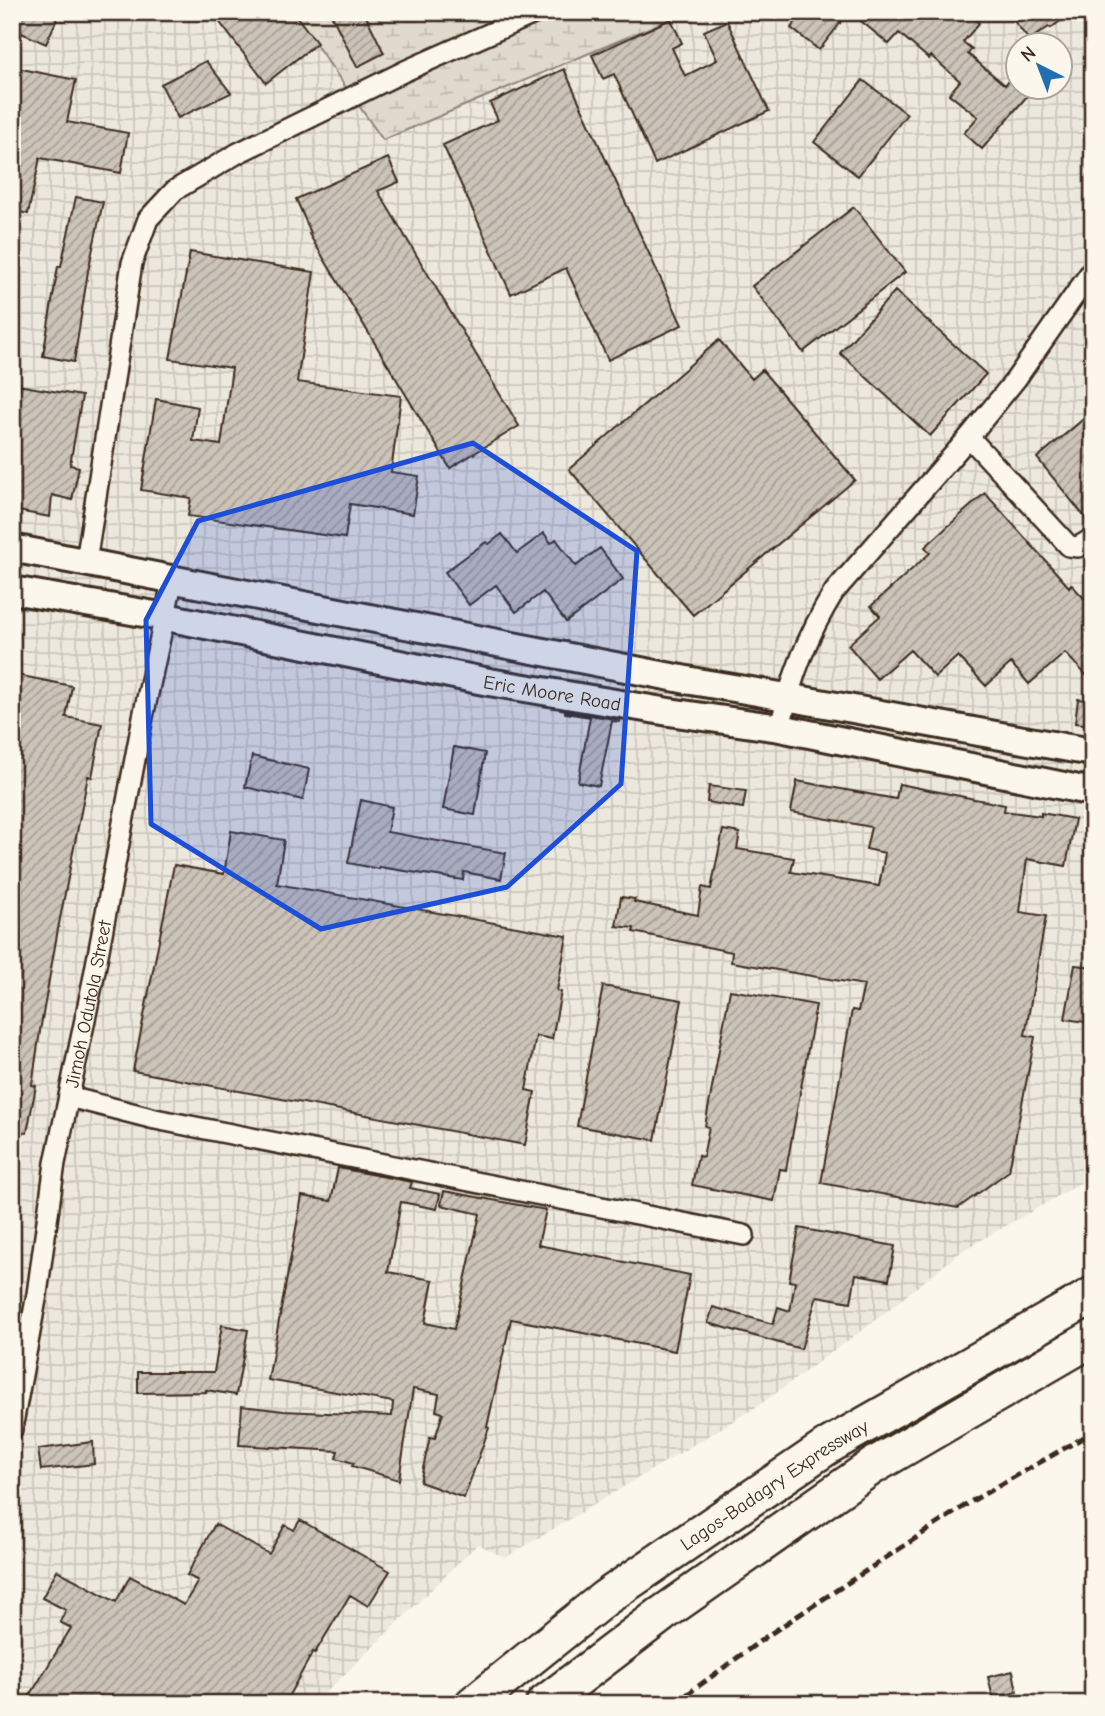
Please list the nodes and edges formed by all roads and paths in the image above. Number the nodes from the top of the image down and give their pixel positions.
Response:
1 (538, 12) edge
2 (1093, 268) edge
3 (969, 437) junction
4 (1093, 538) edge
5 (12, 548) edge
6 (86, 562) junction
7 (173, 579) junction
8 (12, 590) edge
9 (166, 617) junction
10 (787, 696) junction
11 (780, 727) junction
12 (1093, 751) edge
13 (1093, 792) edge
14 (69, 1097) junction
15 (744, 1235) dead end
16 (1093, 1295) edge
17 (1093, 1338) edge
18 (12, 1429) edge
19 (473, 1704) edge
20 (544, 1704) edge

1 - 6 street
2 - 3 street
3 - 4 street
3 - 10 street
5 - 6 street, Eric Moore Road
6 - 7 street, Eric Moore Road
7 - 9 street, Jimoh Odutola Street
7 - 10 street, Eric Moore Road
8 - 9 street, Eric Moore Road
9 - 11 street, Eric Moore Road
9 - 14 street, Jimoh Odutola Street
10 - 11 street
10 - 12 street, Eric Moore Road
11 - 13 street, Eric Moore Road
14 - 15 street
14 - 18 street, Jimoh Odutola Street
16 - 19 highway, Lagos-Badagry Expressway
17 - 20 highway, Lagos-Badagry Expressway

